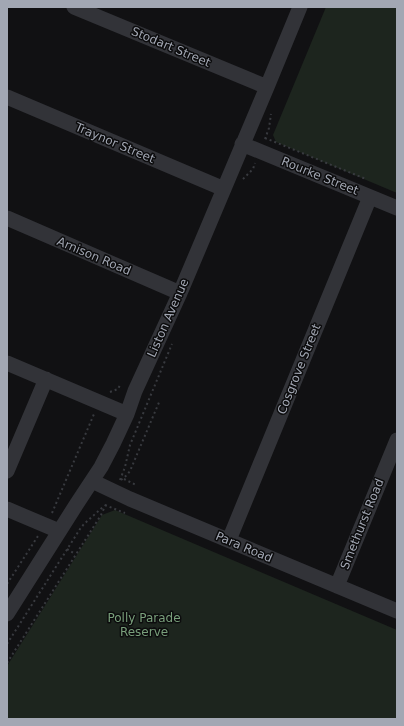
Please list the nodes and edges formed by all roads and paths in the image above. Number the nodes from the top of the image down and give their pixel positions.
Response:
1 (74, 7) edge
2 (300, 7) edge
3 (267, 87) junction
4 (7, 97) edge
5 (265, 138) dead end
6 (242, 144) junction
7 (368, 180) dead end
8 (224, 189) junction
9 (370, 197) junction
10 (397, 208) edge
11 (7, 218) edge
12 (180, 293) junction
13 (7, 363) edge
14 (46, 379) junction
15 (160, 400) dead end
16 (94, 413) dead end
17 (127, 414) junction
18 (397, 440) edge
19 (7, 472) edge
20 (122, 478) junction
21 (92, 481) junction
22 (120, 481) dead end
23 (136, 485) dead end
24 (105, 505) junction
25 (7, 509) edge
26 (52, 513) dead end
27 (125, 513) dead end
28 (59, 532) junction
29 (38, 536) dead end
30 (229, 540) junction
31 (7, 584) edge
32 (337, 586) junction
33 (397, 611) edge
34 (7, 614) edge
35 (7, 644) edge
36 (7, 662) edge

1 - 3 street, Stodart Street
2 - 3 street, Liston Avenue
3 - 6 street, Liston Avenue
4 - 8 street, Traynor Street
5 - 7 path
6 - 8 street, Liston Avenue
6 - 9 street, Rourke Street
8 - 12 street, Liston Avenue
9 - 10 street, Rourke Street
9 - 30 street, Cosgrove Street
11 - 12 street, Arnison Road
12 - 17 street, Liston Avenue
13 - 14 street
14 - 17 street
14 - 19 street
15 - 20 path
16 - 26 path
17 - 21 street, Liston Avenue
18 - 32 street, Smethurst Road
20 - 22 path
20 - 23 path
21 - 28 street, Liston Avenue
21 - 30 street, Para Road
24 - 27 path
24 - 35 path
24 - 36 path
25 - 28 street
28 - 34 street, Liston Avenue
29 - 31 path
30 - 32 street, Para Road
32 - 33 street, Para Road

